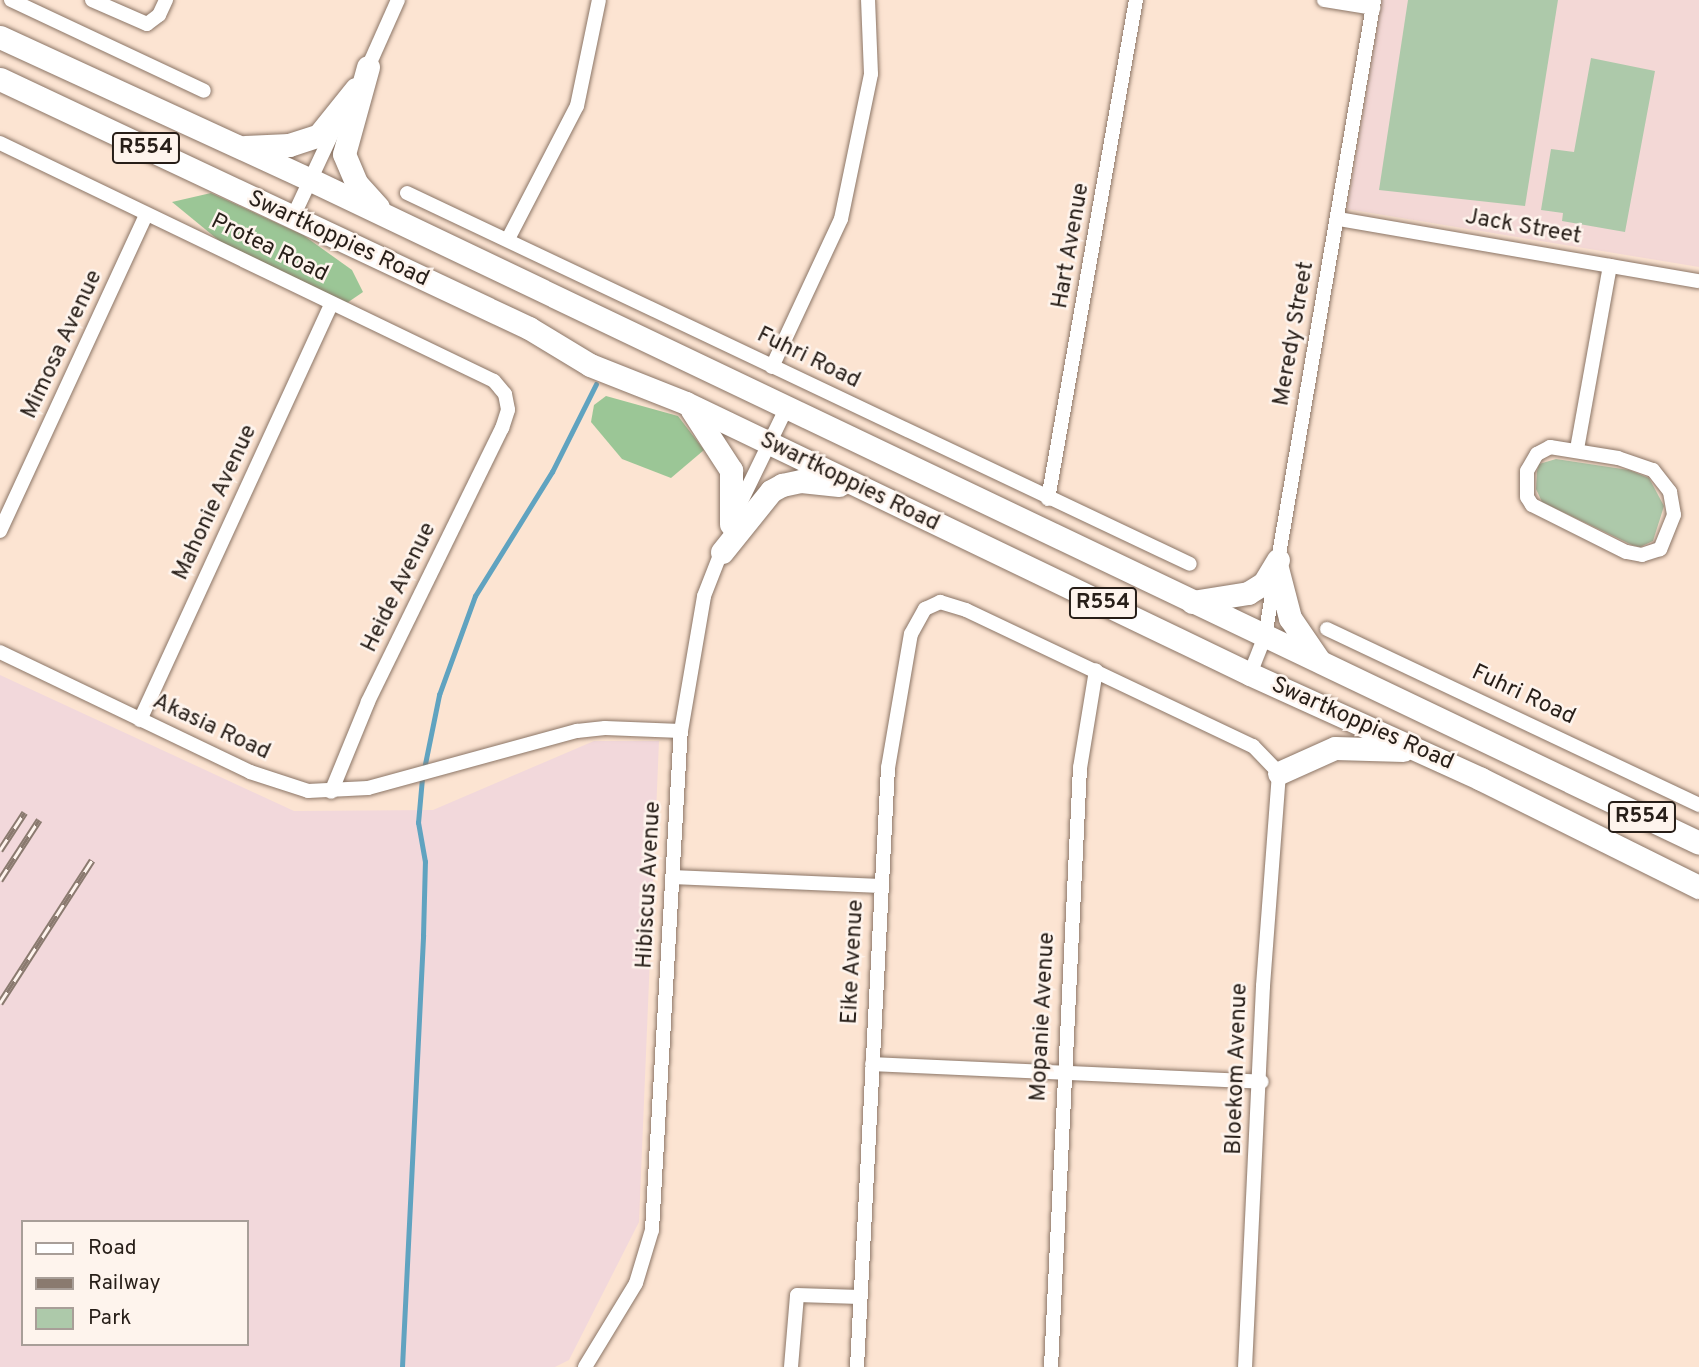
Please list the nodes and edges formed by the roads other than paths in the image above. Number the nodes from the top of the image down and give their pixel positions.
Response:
1 (11, 0) edge
2 (166, 0) edge
3 (398, 0) edge
4 (599, 0) edge
5 (868, 0) edge
6 (1136, 0) edge
7 (1324, 0) edge
8 (95, 1) edge
9 (1373, 4) edge
10 (0, 37) edge
11 (0, 63) edge
12 (369, 67) junction
13 (0, 79) edge
14 (356, 89) junction
15 (204, 91) dead end
16 (57, 105) junction
17 (0, 143) edge
18 (238, 147) junction
19 (309, 179) junction
20 (407, 193) dead end
21 (146, 215) junction
22 (384, 215) junction
23 (292, 219) junction
24 (1339, 219) junction
25 (508, 239) junction
26 (1609, 266) junction
27 (1699, 281) edge
28 (331, 305) junction
29 (772, 367) junction
30 (686, 403) junction
31 (508, 404) joint
32 (787, 407) junction
33 (769, 444) junction
34 (1577, 449) junction
35 (853, 486) junction
36 (1048, 499) junction
37 (731, 524) junction
38 (0, 531) edge
39 (722, 552) junction
40 (1190, 564) dead end
41 (1278, 564) junction
42 (1189, 603) junction
43 (1328, 629) dead end
44 (1265, 636) junction
45 (0, 652) edge
46 (1324, 666) junction
47 (1096, 670) junction
48 (1250, 674) junction
49 (140, 720) junction
50 (681, 731) junction
51 (1423, 752) junction
52 (1279, 773) junction
53 (331, 792) junction
54 (1699, 805) edge
55 (1699, 843) edge
56 (673, 877) junction
57 (880, 886) junction
58 (1699, 887) edge
59 (872, 1064) junction
60 (1064, 1071) junction
61 (1262, 1082) junction
62 (860, 1297) junction
63 (585, 1367) edge
64 (791, 1367) edge
65 (857, 1367) edge
66 (1051, 1367) edge
67 (1245, 1367) edge

1 - 15 street
2 - 8 street
3 - 12 street
4 - 25 street
5 - 29 street
6 - 36 street, Hart Avenue
7 - 9 street
9 - 24 street, Meredy Street
10 - 18 main road, Swartkoppies Road / R554
11 - 16 main road
12 - 14 street
12 - 22 main road
13 - 16 main road, Swartkoppies Road / R554
14 - 18 main road
14 - 19 street
16 - 23 main road, Swartkoppies Road / R554
17 - 21 street, Protea Road
18 - 19 main road, Swartkoppies Road / R554
19 - 22 main road, Swartkoppies Road / R554
19 - 23 street
20 - 25 street, Fuhri Road
21 - 28 street, Protea Road
21 - 38 street, Mimosa Avenue
22 - 32 main road, Swartkoppies Road / R554
23 - 30 main road, Swartkoppies Road / R554
24 - 26 street, Jack Street
24 - 41 street, Meredy Street
25 - 29 street, Fuhri Road
26 - 27 street, Jack Street
26 - 34 street
28 - 31 street, Protea Road
28 - 49 street, Mahonie Avenue
29 - 36 street, Fuhri Road
30 - 33 main road, Swartkoppies Road / R554
30 - 37 main road
31 - 53 street, Heide Avenue
32 - 33 street, Hibiscus Avenue
32 - 42 main road, Swartkoppies Road / R554
33 - 35 main road, Swartkoppies Road / R554
33 - 37 street, Hibiscus Avenue
34 - 34 street
35 - 39 main road
35 - 48 main road, Swartkoppies Road / R554
36 - 40 street, Fuhri Road
37 - 39 street, Hibiscus Avenue
39 - 50 street, Hibiscus Avenue
41 - 42 main road
41 - 44 street, Meredy Street
41 - 46 main road
42 - 44 main road, Swartkoppies Road / R554
43 - 54 street, Fuhri Road
44 - 46 main road, Swartkoppies Road / R554
44 - 48 street, Meredy Street
45 - 49 street, Akasia Road
46 - 55 main road, Swartkoppies Road / R554
47 - 52 street
47 - 57 street, Eike Avenue
47 - 60 street, Mopanie Avenue
48 - 51 main road, Swartkoppies Road / R554
49 - 53 street, Akasia Road
50 - 53 street, Akasia Road
50 - 56 street, Hibiscus Avenue
51 - 52 main road
51 - 58 main road, Swartkoppies Road / R554
52 - 61 street, Bloekom Avenue
56 - 57 street
56 - 63 street, Hibiscus Avenue
57 - 59 street, Eike Avenue
59 - 60 street
59 - 62 street, Eike Avenue
60 - 61 street
60 - 66 street, Mopanie Avenue
61 - 67 street, Bloekom Avenue
62 - 64 street
62 - 65 street, Eike Avenue

